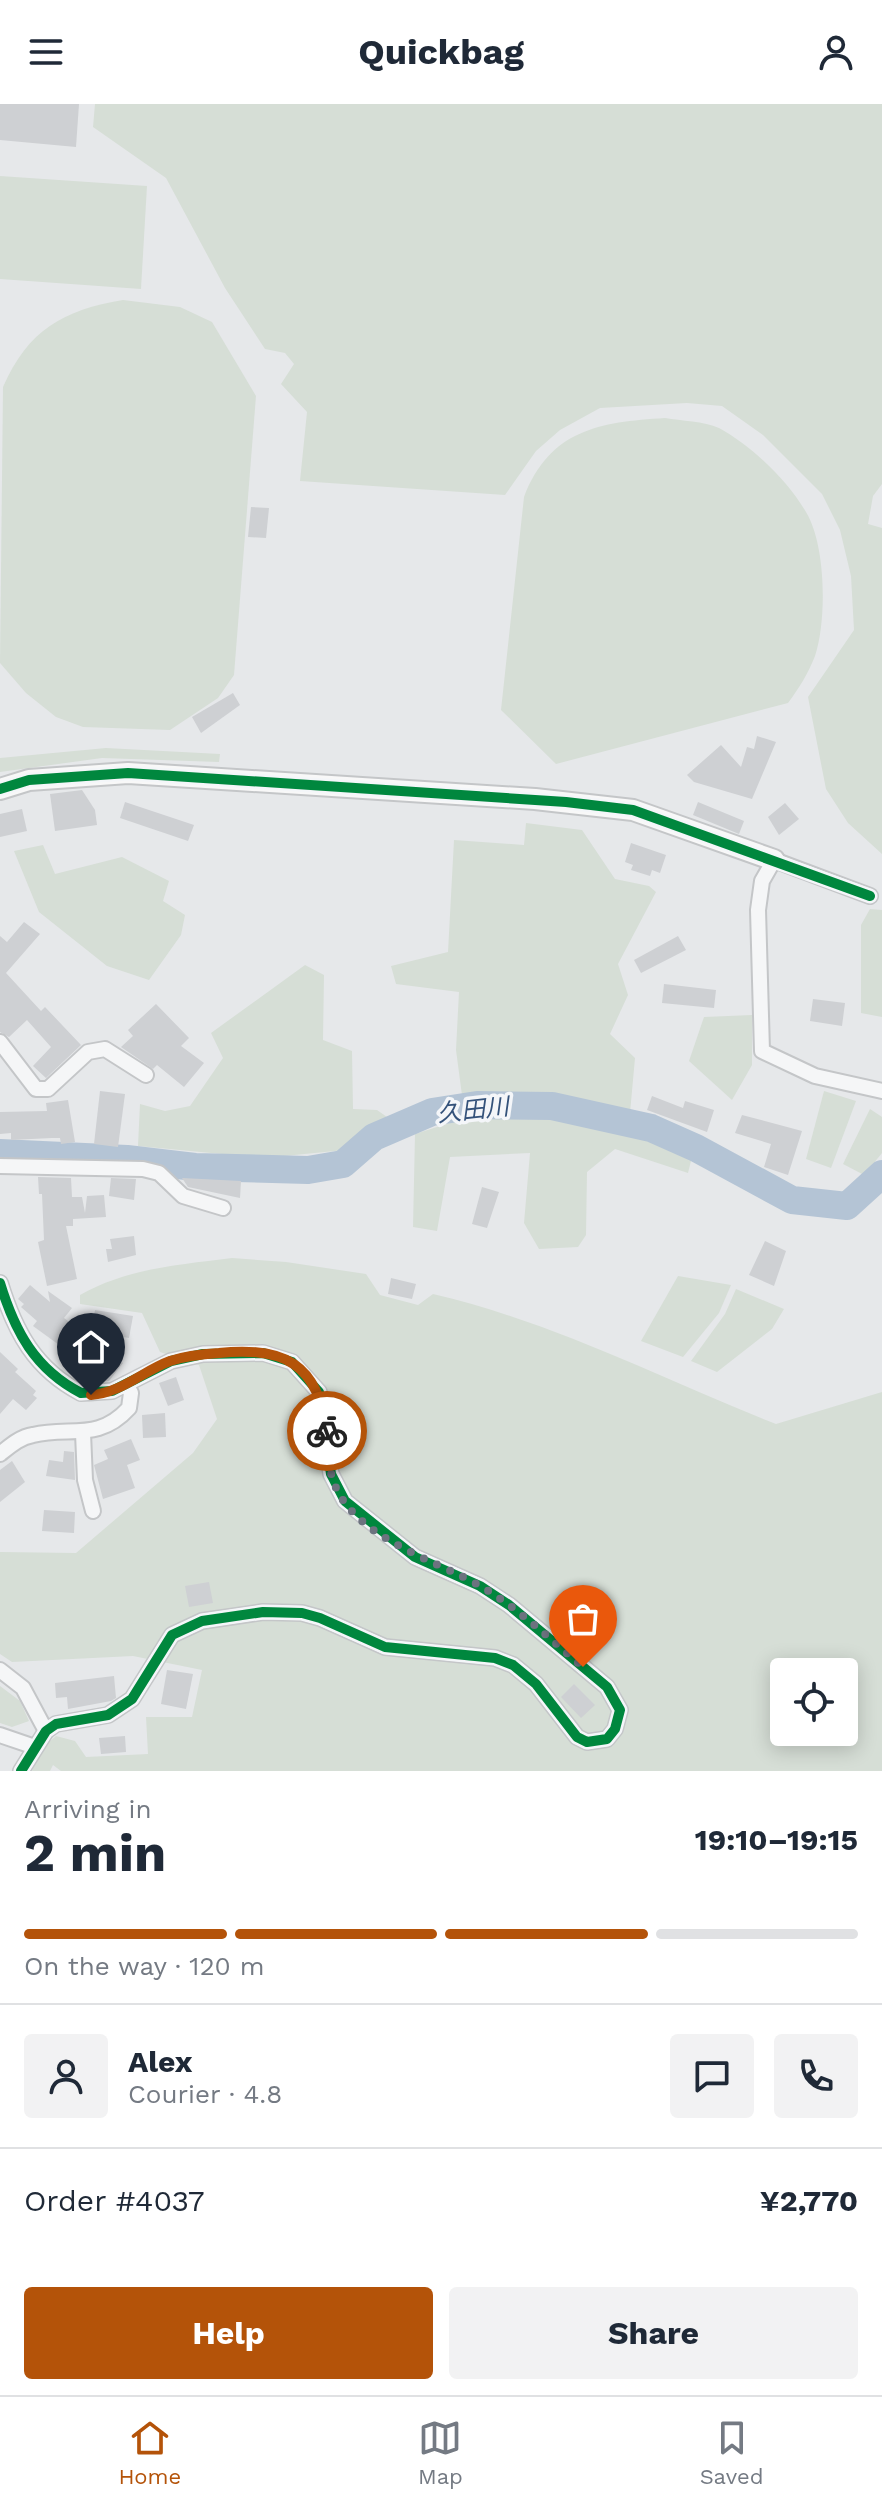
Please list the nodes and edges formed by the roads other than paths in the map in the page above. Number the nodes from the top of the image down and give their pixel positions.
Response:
1 (0, 789) edge
2 (774, 860) junction
3 (870, 896) dead end
4 (0, 1042) edge
5 (146, 1075) dead end
6 (882, 1091) edge
7 (0, 1166) edge
8 (223, 1208) dead end
9 (0, 1283) edge
10 (5, 1319) edge
11 (126, 1384) junction
12 (83, 1433) junction
13 (0, 1454) edge
14 (93, 1511) dead end
15 (0, 1670) edge
16 (46, 1731) junction
17 (0, 1735) edge
18 (35, 1747) junction
19 (21, 1771) edge

1 - 2 street
2 - 3 street
2 - 6 street
4 - 5 street
7 - 8 street
9 - 10 street
10 - 11 street
11 - 12 street
11 - 16 street
12 - 13 street
12 - 14 street
15 - 16 street
16 - 18 street
17 - 18 street
18 - 19 street

